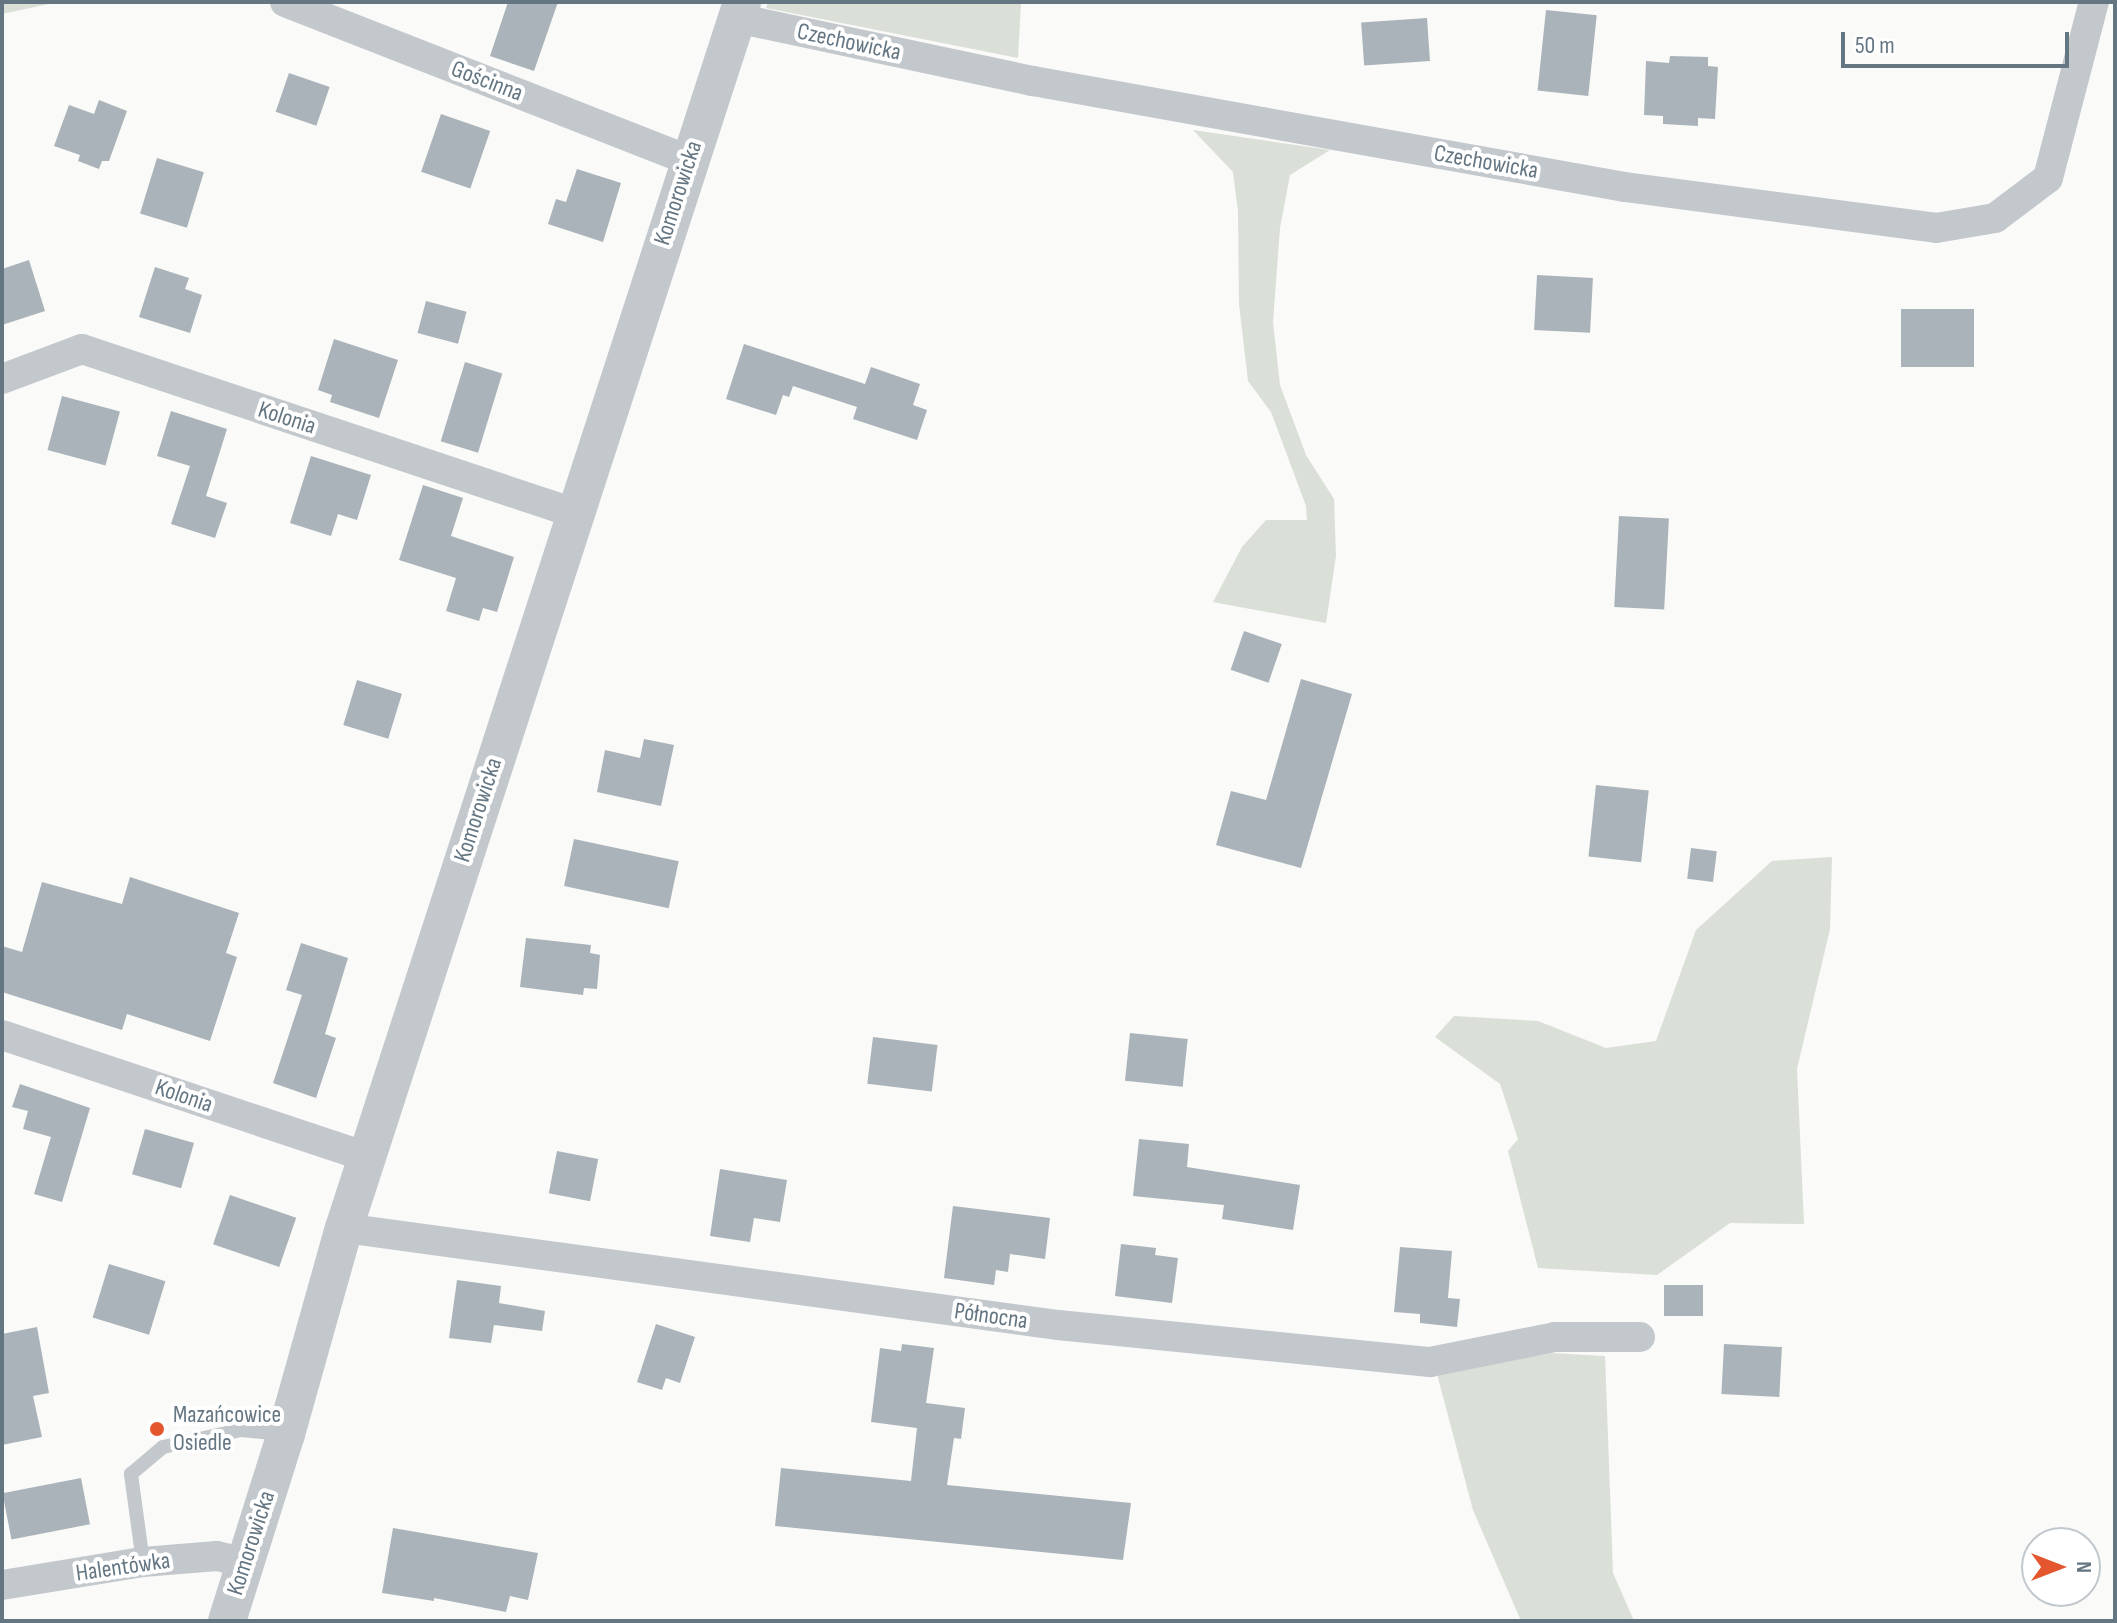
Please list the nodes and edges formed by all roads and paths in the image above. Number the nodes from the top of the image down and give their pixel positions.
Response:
1 (285, 2) edge
2 (2094, 2) edge
3 (739, 10) edge
4 (688, 160) junction
5 (2, 379) edge
6 (574, 513) junction
7 (2, 1035) edge
8 (366, 1157) junction
9 (344, 1228) junction
10 (1640, 1337) dead end
11 (286, 1434) junction
12 (143, 1562) junction
13 (244, 1562) junction
14 (2, 1585) edge
15 (227, 1621) edge

1 - 4 street, Gościnna
2 - 3 street, Czechowicka
3 - 4 street, Komorowicka
4 - 6 street, Komorowicka
5 - 6 street, Kolonia
6 - 8 street, Komorowicka
7 - 8 street, Kolonia
8 - 9 street, Komorowicka
9 - 10 street, Północna
9 - 11 street, Komorowicka
11 - 12 lane
11 - 13 street, Komorowicka
12 - 13 street, Halentówka
12 - 14 street, Halentówka
13 - 15 street, Komorowicka

